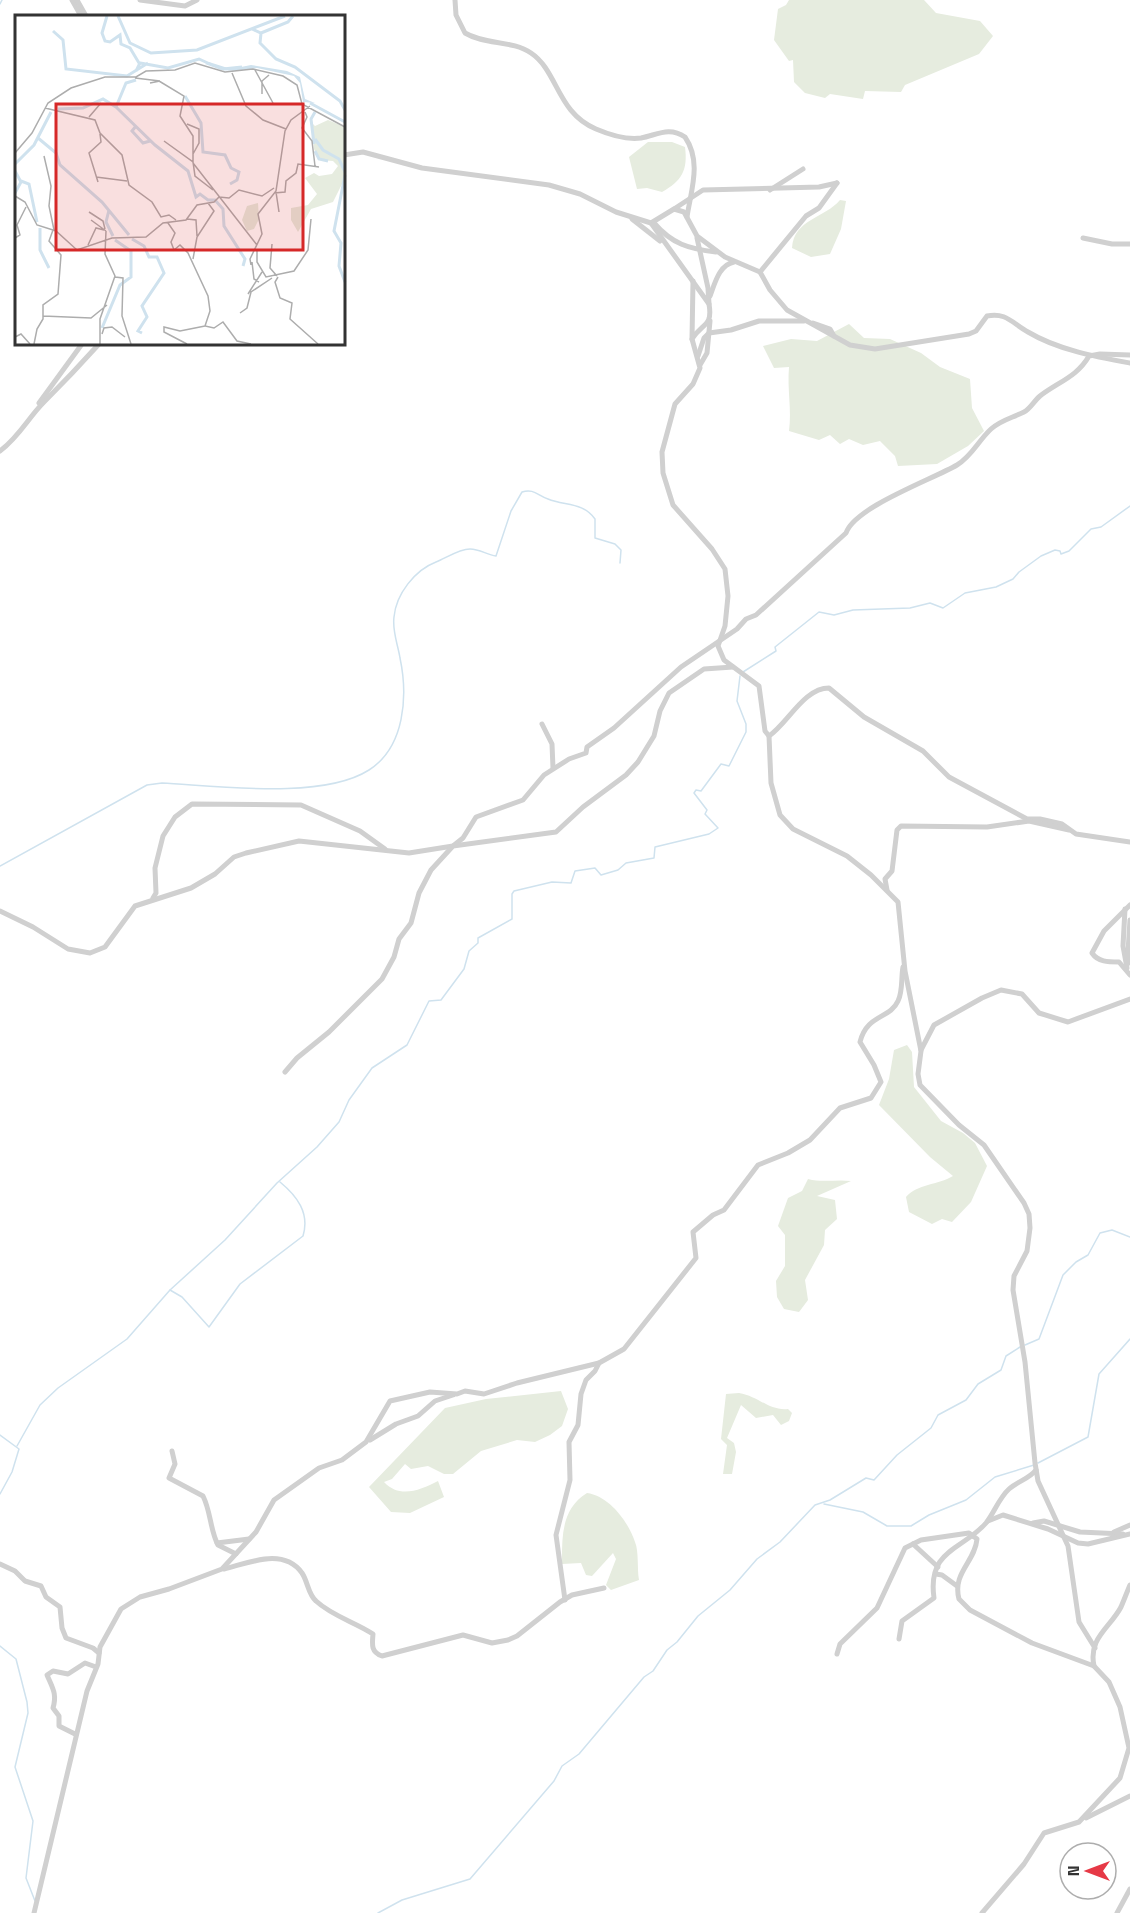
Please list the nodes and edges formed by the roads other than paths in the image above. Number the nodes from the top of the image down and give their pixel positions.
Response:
1 (72, 0) edge
2 (77, 0) edge
3 (140, 0) edge
4 (197, 0) edge
5 (455, 0) edge
6 (80, 15) edge
7 (85, 15) edge
8 (345, 155) edge
9 (803, 169) dead end
10 (770, 190) junction
11 (693, 194) junction
12 (676, 210) junction
13 (629, 216) junction
14 (687, 218) junction
15 (652, 223) junction
16 (697, 237) junction
17 (1083, 238) dead end
18 (1130, 244) edge
19 (666, 246) junction
20 (701, 250) junction
21 (718, 253) junction
22 (734, 262) junction
23 (760, 272) junction
24 (692, 279) junction
25 (709, 301) junction
26 (710, 320) junction
27 (806, 321) junction
28 (709, 333) junction
29 (692, 339) junction
30 (81, 345) edge
31 (98, 345) edge
32 (1130, 355) edge
33 (1089, 356) junction
34 (699, 362) junction
35 (1130, 363) edge
36 (33, 417) junction
37 (0, 451) edge
38 (720, 638) junction
39 (734, 667) junction
40 (542, 724) dead end
41 (769, 736) junction
42 (553, 768) junction
43 (1070, 830) junction
44 (1130, 842) edge
45 (453, 846) junction
46 (389, 851) junction
47 (888, 893) junction
48 (152, 898) junction
49 (1128, 907) edge
50 (0, 911) edge
51 (1130, 920) edge
52 (903, 951) junction
53 (1130, 963) edge
54 (1129, 974) edge
55 (1130, 999) edge
56 (921, 1051) junction
57 (285, 1072) dead end
58 (599, 1363) junction
59 (458, 1394) junction
60 (366, 1442) junction
61 (172, 1451) dead end
62 (1036, 1466) junction
63 (987, 1522) junction
64 (1031, 1524) junction
65 (1130, 1525) edge
66 (1060, 1527) junction
67 (1114, 1532) junction
68 (1127, 1534) edge
69 (973, 1536) junction
70 (1065, 1536) junction
71 (250, 1539) junction
72 (217, 1543) junction
73 (913, 1544) junction
74 (236, 1554) junction
75 (0, 1564) edge
76 (938, 1567) junction
77 (222, 1569) junction
78 (936, 1574) junction
79 (1130, 1585) edge
80 (957, 1586) junction
81 (604, 1588) dead end
82 (565, 1600) junction
83 (899, 1639) dead end
84 (1095, 1648) junction
85 (99, 1653) junction
86 (837, 1654) dead end
87 (1095, 1666) junction
88 (96, 1667) junction
89 (75, 1734) junction
90 (1130, 1796) edge
91 (1079, 1822) junction
92 (1130, 1889) edge
93 (34, 1913) edge
94 (982, 1913) edge
95 (1117, 1913) edge

1 - 6 street
2 - 7 street
3 - 4 street
5 - 11 street
8 - 13 street
9 - 10 street
10 - 11 street
10 - 23 street
11 - 12 street
11 - 14 street
12 - 14 street
12 - 15 street
13 - 15 street
13 - 19 street
14 - 16 street
15 - 19 street
15 - 20 street
16 - 20 street
16 - 21 street
17 - 18 street
19 - 24 street
20 - 21 street
20 - 25 street
21 - 22 street
22 - 23 street
22 - 25 street
23 - 27 street
24 - 25 street
24 - 29 street
25 - 26 street
26 - 28 street
26 - 29 street
27 - 28 street
27 - 33 street
28 - 34 street
29 - 34 street
30 - 36 street
31 - 36 street
32 - 33 street
33 - 35 street
33 - 38 street
34 - 38 street
36 - 37 street
38 - 39 street
38 - 42 street
39 - 41 street
39 - 45 street
40 - 42 street
41 - 43 street
41 - 47 street
42 - 45 street
43 - 44 street
43 - 47 street
45 - 46 street
45 - 57 street
46 - 48 street
46 - 48 street
47 - 52 street
48 - 50 street
49 - 54 street
49 - 54 street
51 - 53 street
52 - 56 street
52 - 58 street
55 - 56 street
56 - 62 street
58 - 59 street
58 - 82 street
59 - 60 street
59 - 60 street
60 - 71 street
61 - 72 street
62 - 63 street
62 - 66 street
63 - 64 street
63 - 69 street
64 - 66 street
64 - 70 street
65 - 67 street
66 - 67 street
66 - 70 street
67 - 68 street
68 - 70 street
69 - 73 street
69 - 76 street
69 - 80 street
70 - 84 street
71 - 72 street
71 - 74 street
72 - 74 street
73 - 76 street
73 - 86 street
74 - 77 street
75 - 85 street
76 - 78 street
77 - 82 street
77 - 85 street
78 - 80 street
78 - 83 street
79 - 84 street
80 - 87 street
81 - 82 street
84 - 87 street
85 - 88 street
87 - 91 street
88 - 89 street
88 - 89 street
89 - 93 street
90 - 91 street
91 - 94 street
92 - 95 street

